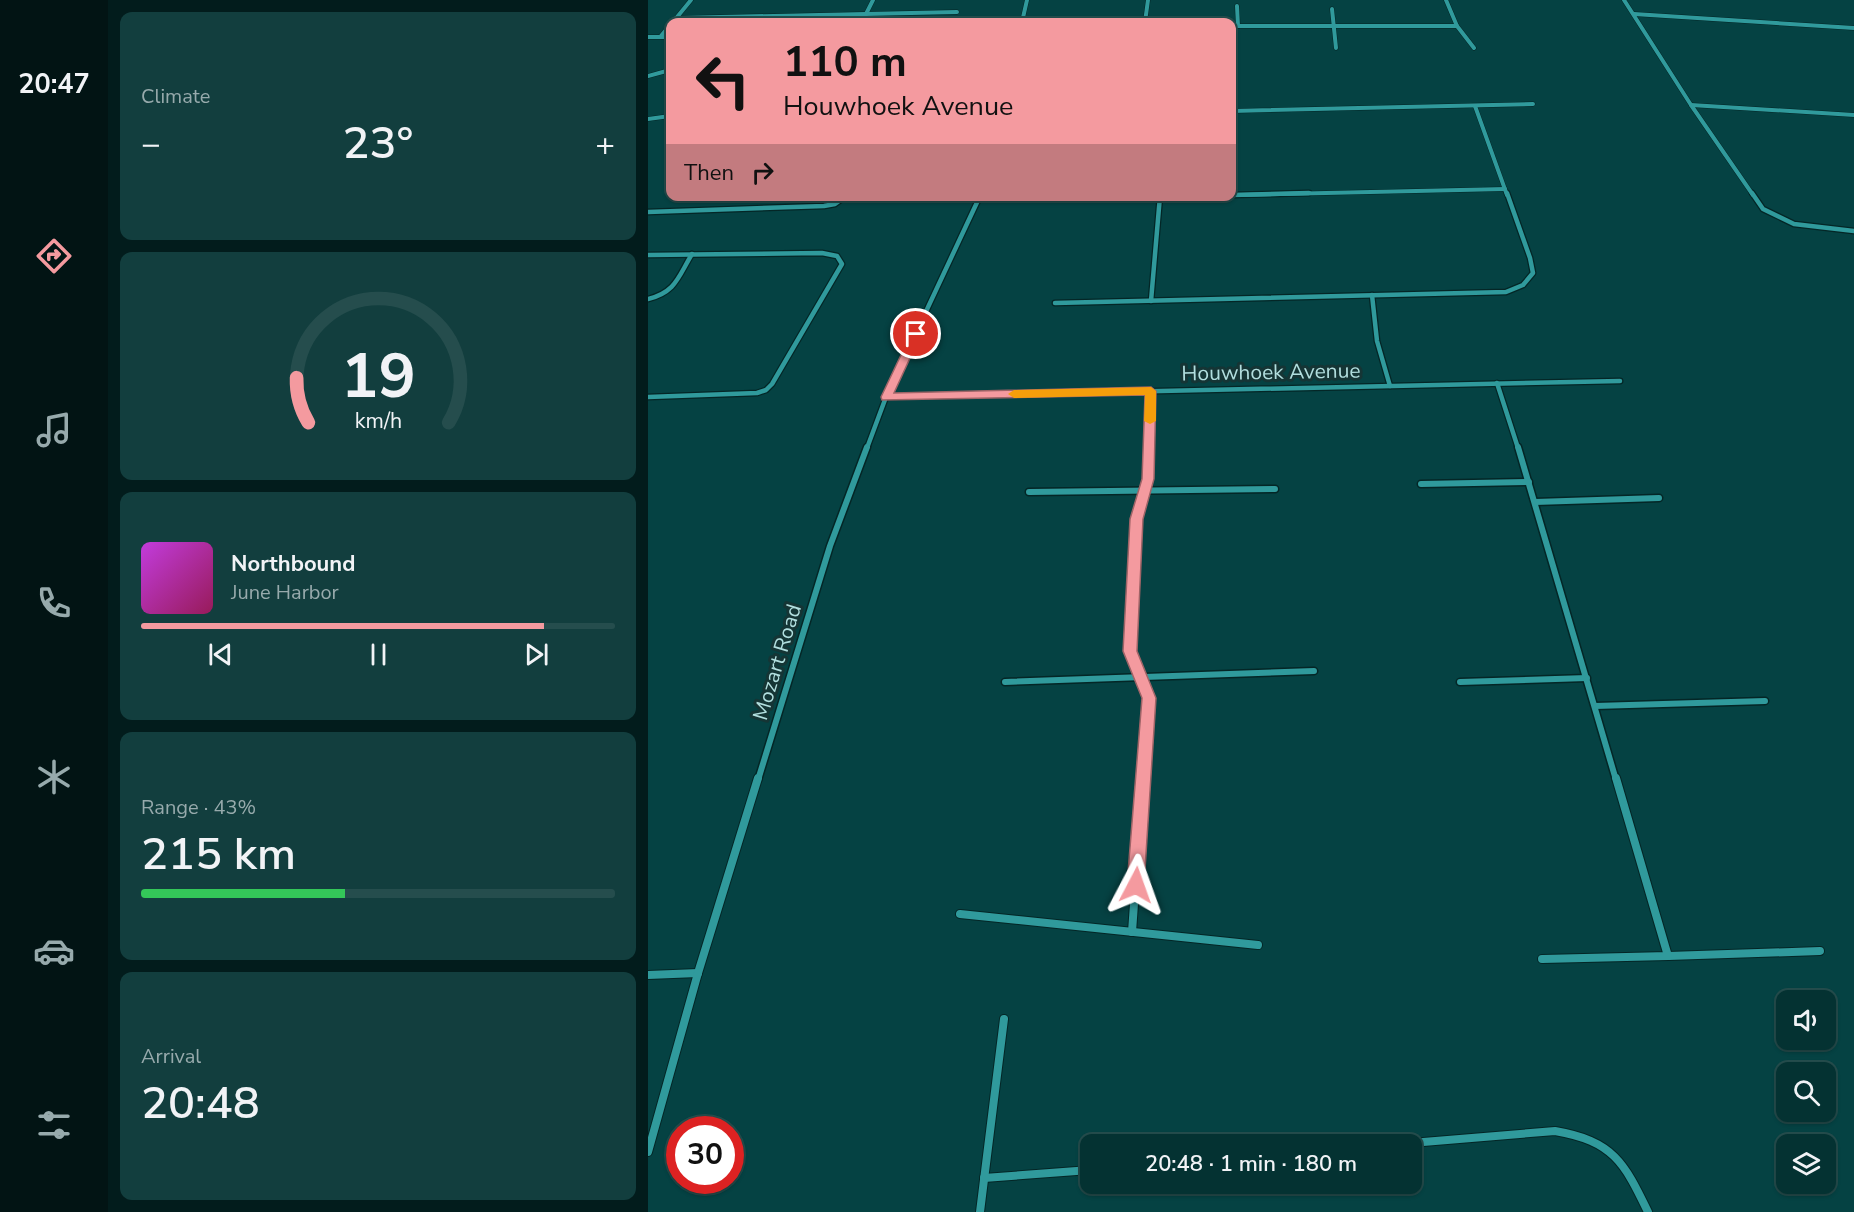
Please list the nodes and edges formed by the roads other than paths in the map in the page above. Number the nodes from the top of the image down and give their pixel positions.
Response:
1 (691, 0) edge
2 (873, 0) edge
3 (1027, 0) edge
4 (1148, 0) edge
5 (1446, 0) edge
6 (1624, 0) edge
7 (1237, 6) dead end
8 (1332, 9) dead end
9 (957, 12) dead end
10 (866, 14) junction
11 (1634, 14) junction
12 (676, 18) joint
13 (1023, 18) edge
14 (1146, 18) edge
15 (1238, 26) joint
16 (1334, 26) junction
17 (1457, 26) junction
18 (1854, 28) edge
19 (666, 31) edge
20 (661, 36) junction
21 (666, 36) edge
22 (648, 37) edge
23 (1336, 48) dead end
24 (1474, 48) dead end
25 (666, 71) edge
26 (648, 76) edge
27 (1533, 104) dead end
28 (1691, 105) junction
29 (1475, 106) junction
30 (1236, 111) edge
31 (1854, 115) edge
32 (666, 117) edge
33 (648, 119) edge
34 (1505, 189) junction
35 (1236, 195) edge
36 (839, 201) edge
37 (978, 201) edge
38 (1160, 201) edge
39 (648, 212) edge
40 (1854, 231) edge
41 (692, 254) junction
42 (648, 255) edge
43 (1372, 295) junction
44 (648, 299) edge
45 (1151, 301) junction
46 (1055, 303) dead end
47 (1620, 381) dead end
48 (1497, 383) junction
49 (1390, 386) junction
50 (1151, 391) junction
51 (648, 397) edge
52 (886, 397) junction
53 (1529, 482) junction
54 (1421, 484) dead end
55 (1275, 489) dead end
56 (1144, 490) junction
57 (1029, 492) dead end
58 (1659, 498) dead end
59 (1534, 502) junction
60 (1314, 671) dead end
61 (1140, 676) junction
62 (1587, 678) junction
63 (1005, 682) dead end
64 (1460, 682) dead end
65 (1765, 701) dead end
66 (1595, 706) junction
67 (960, 914) dead end
68 (1132, 932) junction
69 (1258, 945) dead end
70 (1820, 951) dead end
71 (1668, 956) junction
72 (1542, 959) dead end
73 (698, 973) junction
74 (648, 975) edge
75 (1004, 1019) dead end
76 (1422, 1142) edge
77 (648, 1152) edge
78 (1080, 1171) edge
79 (984, 1178) junction
80 (980, 1212) edge
81 (1648, 1212) edge

1 - 12 street
2 - 10 street
3 - 13 street
4 - 14 street
5 - 17 street
6 - 11 street
7 - 15 street
8 - 16 street
9 - 10 street
10 - 12 street
11 - 18 street
11 - 28 street
15 - 16 street
16 - 17 street
16 - 23 street
17 - 24 street
19 - 20 street
20 - 21 street
20 - 22 street
25 - 26 street
27 - 29 street
28 - 31 street
28 - 40 street
29 - 30 street
29 - 34 street
32 - 33 street
34 - 35 street
34 - 43 street
36 - 39 street
37 - 52 street, Mozart Road
38 - 45 street
41 - 42 street
41 - 44 street
41 - 51 street
43 - 45 street
43 - 49 street
45 - 46 street
47 - 48 street, Houwhoek Avenue
48 - 49 street, Houwhoek Avenue
48 - 53 street
49 - 50 street, Houwhoek Avenue
50 - 52 street, Houwhoek Avenue
50 - 56 street
52 - 73 street, Mozart Road
53 - 54 street
53 - 59 street
55 - 56 street
56 - 57 street
56 - 61 street
58 - 59 street
59 - 62 street
60 - 61 street
61 - 63 street
61 - 68 street
62 - 64 street
62 - 66 street
65 - 66 street
66 - 71 street
67 - 68 street
68 - 69 street
70 - 71 street
71 - 72 street
73 - 74 street
73 - 77 street, Mozart Road
75 - 79 street
76 - 81 street
78 - 79 street
79 - 80 street

